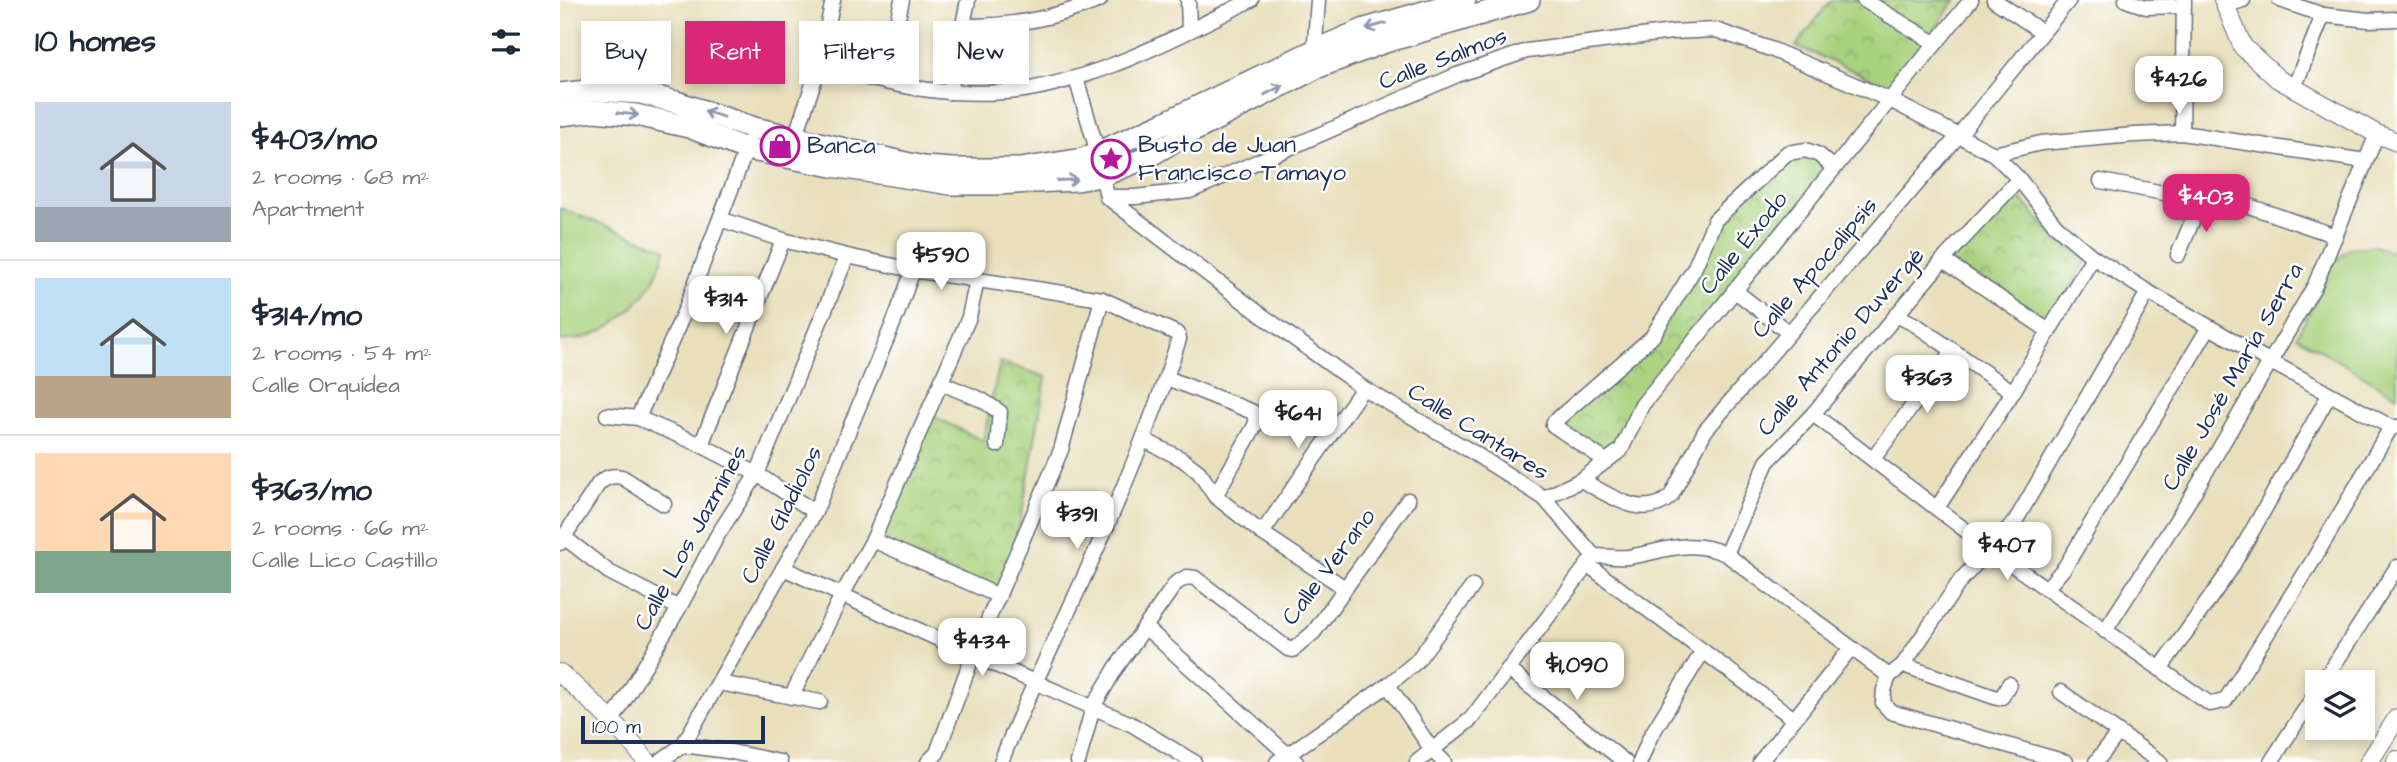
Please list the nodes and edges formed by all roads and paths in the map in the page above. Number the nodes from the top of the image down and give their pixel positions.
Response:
1 (833, 0) edge
2 (902, 0) edge
3 (968, 0) edge
4 (1100, 0) edge
5 (1188, 0) edge
6 (1251, 0) edge
7 (1318, 0) edge
8 (1465, 0) edge
9 (1529, 0) edge
10 (1864, 0) edge
11 (1971, 0) edge
12 (1994, 0) edge
13 (2069, 0) edge
14 (2126, 0) edge
15 (2243, 0) edge
16 (2280, 0) edge
17 (2184, 3) edge
18 (2223, 3) edge
19 (2323, 15) junction
20 (2397, 19) edge
21 (829, 21) edge
22 (897, 21) edge
23 (963, 21) edge
24 (1029, 22) edge
25 (1189, 30) junction
26 (2042, 32) junction
27 (1936, 43) junction
28 (1315, 59) junction
29 (1076, 78) junction
30 (813, 84) edge
31 (902, 84) edge
32 (951, 84) edge
33 (2294, 88) junction
34 (950, 92) junction
35 (560, 94) edge
36 (1890, 100) junction
37 (560, 115) edge
38 (754, 128) junction
39 (2182, 133) junction
40 (2377, 134) junction
41 (1959, 135) junction
42 (795, 138) junction
43 (2397, 142) edge
44 (746, 149) junction
45 (1098, 153) junction
46 (1994, 155) junction
47 (2365, 160) junction
48 (1834, 168) junction
49 (1101, 176) junction
50 (2019, 179) junction
51 (2101, 181) dead end
52 (1107, 197) junction
53 (2200, 200) junction
54 (720, 219) junction
55 (2336, 236) junction
56 (783, 240) junction
57 (2178, 255) dead end
58 (847, 256) junction
59 (2094, 257) junction
60 (1943, 260) junction
61 (913, 270) junction
62 (977, 280) junction
63 (1734, 290) junction
64 (2148, 292) junction
65 (1102, 299) junction
66 (1896, 315) junction
67 (2209, 327) junction
68 (2049, 331) junction
69 (1789, 333) junction
70 (1953, 351) junction
71 (2269, 361) junction
72 (1167, 378) junction
73 (941, 383) junction
74 (1363, 388) junction
75 (2014, 392) junction
76 (2329, 395) junction
77 (1813, 414) junction
78 (607, 415) dead end
79 (638, 418) junction
80 (2394, 427) edge
81 (1144, 440) junction
82 (701, 445) junction
83 (996, 445) dead end
84 (1873, 459) junction
85 (1606, 461) junction
86 (757, 474) junction
87 (1581, 480) junction
88 (1215, 495) junction
89 (1544, 498) junction
90 (1409, 500) dead end
91 (664, 504) dead end
92 (1937, 508) junction
93 (815, 512) junction
94 (1262, 533) junction
95 (562, 540) edge
96 (873, 540) junction
97 (1990, 549) junction
98 (1726, 554) junction
99 (1591, 561) junction
100 (2397, 567) edge
101 (783, 568) junction
102 (1473, 586) dead end
103 (1345, 588) junction
104 (2046, 589) junction
105 (842, 595) junction
106 (999, 596) junction
107 (678, 608) junction
108 (1144, 627) junction
109 (2105, 631) junction
110 (1851, 648) junction
111 (1703, 651) junction
112 (973, 655) junction
113 (1903, 665) junction
114 (1508, 669) junction
115 (2160, 669) junction
116 (2331, 670) edge
117 (560, 673) edge
118 (1889, 676) junction
119 (1036, 682) junction
120 (719, 683) junction
121 (2008, 684) dead end
122 (1388, 685) junction
123 (2061, 692) dead end
124 (791, 697) junction
125 (820, 702) dead end
126 (1093, 707) junction
127 (2305, 710) edge
128 (2397, 718) edge
129 (1794, 719) junction
130 (612, 721) junction
131 (2118, 733) junction
132 (683, 745) junction
133 (1432, 750) junction
134 (731, 756) edge
135 (1286, 760) edge
136 (647, 762) edge
137 (659, 762) edge
138 (780, 762) edge
139 (929, 762) edge
140 (1002, 762) edge
141 (1078, 762) edge
142 (1194, 762) edge
143 (1417, 762) edge
144 (1444, 762) edge
145 (1625, 762) edge
146 (1640, 762) edge
147 (1760, 762) edge
148 (2066, 762) edge
149 (2096, 762) edge
150 (2160, 762) edge
151 (2271, 762) edge
152 (2370, 762) edge

1 - 21 street
2 - 22 street
3 - 23 street
4 - 24 street
5 - 25 street
6 - 25 street
7 - 28 street
8 -> 28 main road
9 - 28 main road
10 - 27 street
11 - 27 street, Calle Éxodo
12 - 26 street
13 - 26 street, Calle Apocalipsis
14 - 17 street
15 - 18 street
16 - 19 street
17 - 39 street
18 - 33 street
19 - 20 street
19 - 33 street
25 - 29 street
26 - 41 street, Calle Apocalipsis
27 - 36 street, Calle Éxodo
28 - 45 main road
49 -> 28 main road
29 - 34 street
29 - 45 street
30 - 42 street
31 - 34 street
32 - 34 street
33 - 40 street
38 -> 35 main road
36 - 41 street, Calle Salmos
36 - 48 street, Calle Éxodo
36 - 52 street, Calle Salmos
37 -> 44 main road
38 - 42 main road
38 - 44 street
39 - 46 street
39 - 47 street
40 - 43 street
40 - 47 street, Calle José María Serra
41 - 46 street, Calle Salmos
41 - 69 street, Calle Apocalipsis
42 - 45 main road
44 -> 49 main road
44 - 54 street
45 - 49 street
46 - 50 street, Calle Salmos
47 - 55 street, Calle José María Serra
48 - 63 street, Calle Éxodo
48 - 85 street
49 - 52 street
50 - 59 street, Calle Salmos
50 - 60 street, Calle Antonio Duvergé
51 - 53 street
52 - 74 street, Calle Cantares
53 - 55 street
53 - 57 street
54 - 56 street
54 - 79 street
55 - 71 street, Calle José María Serra
56 - 58 street
56 - 82 street
58 - 61 street
58 - 86 street, Calle Los Jazmines
59 - 64 street, Calle Salmos
59 - 68 street
60 - 66 street, Calle Antonio Duvergé
60 - 68 street
61 - 62 street
61 - 93 street, Calle Gladiolos
62 - 65 street
62 - 73 street
63 - 69 street
63 - 85 street, Calle Éxodo
64 - 67 street, Calle Salmos
64 - 97 street
65 - 72 street
65 - 106 street
66 - 70 street
66 - 77 street, Calle Antonio Duvergé
67 - 71 street, Calle Salmos
67 - 104 street
68 - 75 street
69 - 87 street, Calle Apocalipsis
70 - 75 street
70 - 84 street
71 - 76 street, Calle Salmos
71 - 109 street, Calle José María Serra
72 - 81 street
72 - 88 street
73 - 83 street
73 - 96 street
74 - 89 street, Calle Cantares
74 - 94 street
75 - 92 street
76 - 80 street, Calle Salmos
76 - 115 street
77 - 84 street
77 - 98 street, Calle Antonio Duvergé
78 - 79 street
79 - 82 street
80 - 115 street
81 - 88 street
81 - 119 street
82 - 86 street
84 - 92 street
85 - 87 street, Calle Éxodo
86 - 93 street
86 - 107 street, Calle Los Jazmines
87 - 89 street, Calle Éxodo
88 - 94 street
89 - 99 street, Calle Cantares
90 - 103 street, Calle Verano
91 - 95 street
92 - 97 street
93 - 101 street, Calle Gladiolos
94 - 103 street
95 - 107 street
96 - 105 street
96 - 106 street
97 - 104 street
97 - 113 street
98 - 99 street
98 - 110 street
99 - 111 street, Calle Cantares
99 - 114 street
100 - 116 street
101 - 105 street
101 - 120 street, Calle Gladiolos
102 - 122 street
103 - 108 street, Calle Verano
104 - 109 street
105 - 112 street
105 - 124 street
106 - 112 street
107 - 130 street, Calle Los Jazmines
108 - 126 street, Calle Verano
108 - 135 street
109 - 115 street
110 - 118 street
110 - 129 street
111 - 129 street, Calle Cantares
111 - 146 street
112 - 119 street
112 - 139 street
113 - 118 street
113 - 121 street
114 - 133 street
114 - 145 street
117 - 130 street
118 - 148 street
119 - 126 street
119 - 140 street
120 - 124 street
120 - 132 street, Calle Gladiolos
122 - 133 street
122 - 135 street
123 - 131 street
124 - 125 street
126 - 141 street, Calle Verano
126 - 142 street
127 - 151 street
128 - 152 street
129 - 147 street
130 - 136 street
131 - 149 street
131 - 150 street
132 - 134 street
132 - 137 street, Calle Gladiolos
133 - 143 street
133 - 144 street
134 - 138 street

